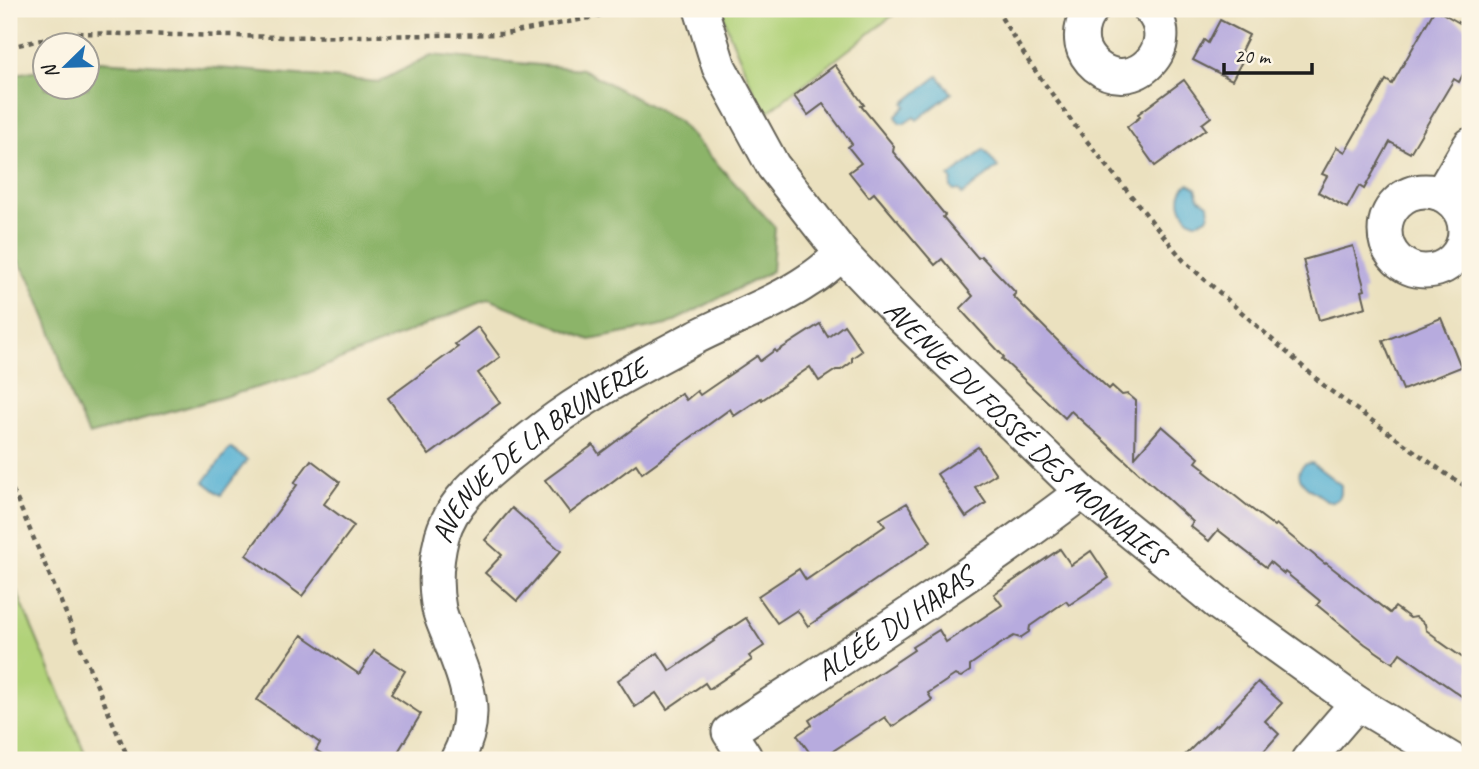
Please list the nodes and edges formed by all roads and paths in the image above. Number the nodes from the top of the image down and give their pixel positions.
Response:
1 (619, 9) edge
2 (701, 9) edge
3 (996, 9) edge
4 (1092, 9) edge
5 (1150, 9) edge
6 (9, 47) edge
7 (1470, 145) edge
8 (1441, 194) dead end
9 (842, 254) junction
10 (9, 481) edge
11 (1470, 489) edge
12 (1082, 492) junction
13 (1357, 703) junction
14 (129, 760) edge
15 (457, 760) edge
16 (743, 760) edge
17 (1308, 760) edge
18 (1452, 760) edge

1 - 6 path
2 - 9 street, AVENUE DU FOSSÉ DES MONNAIES
3 - 11 path
4 - 5 street
7 - 8 street
9 - 12 street, AVENUE DU FOSSÉ DES MONNAIES
9 - 15 street, AVENUE DE LA BRUNERIE
10 - 14 path
12 - 13 street, AVENUE DU FOSSÉ DES MONNAIES
12 - 16 street, ALLÉE DU HARAS
13 - 17 street
13 - 18 street, AVENUE DU FOSSÉ DES MONNAIES

